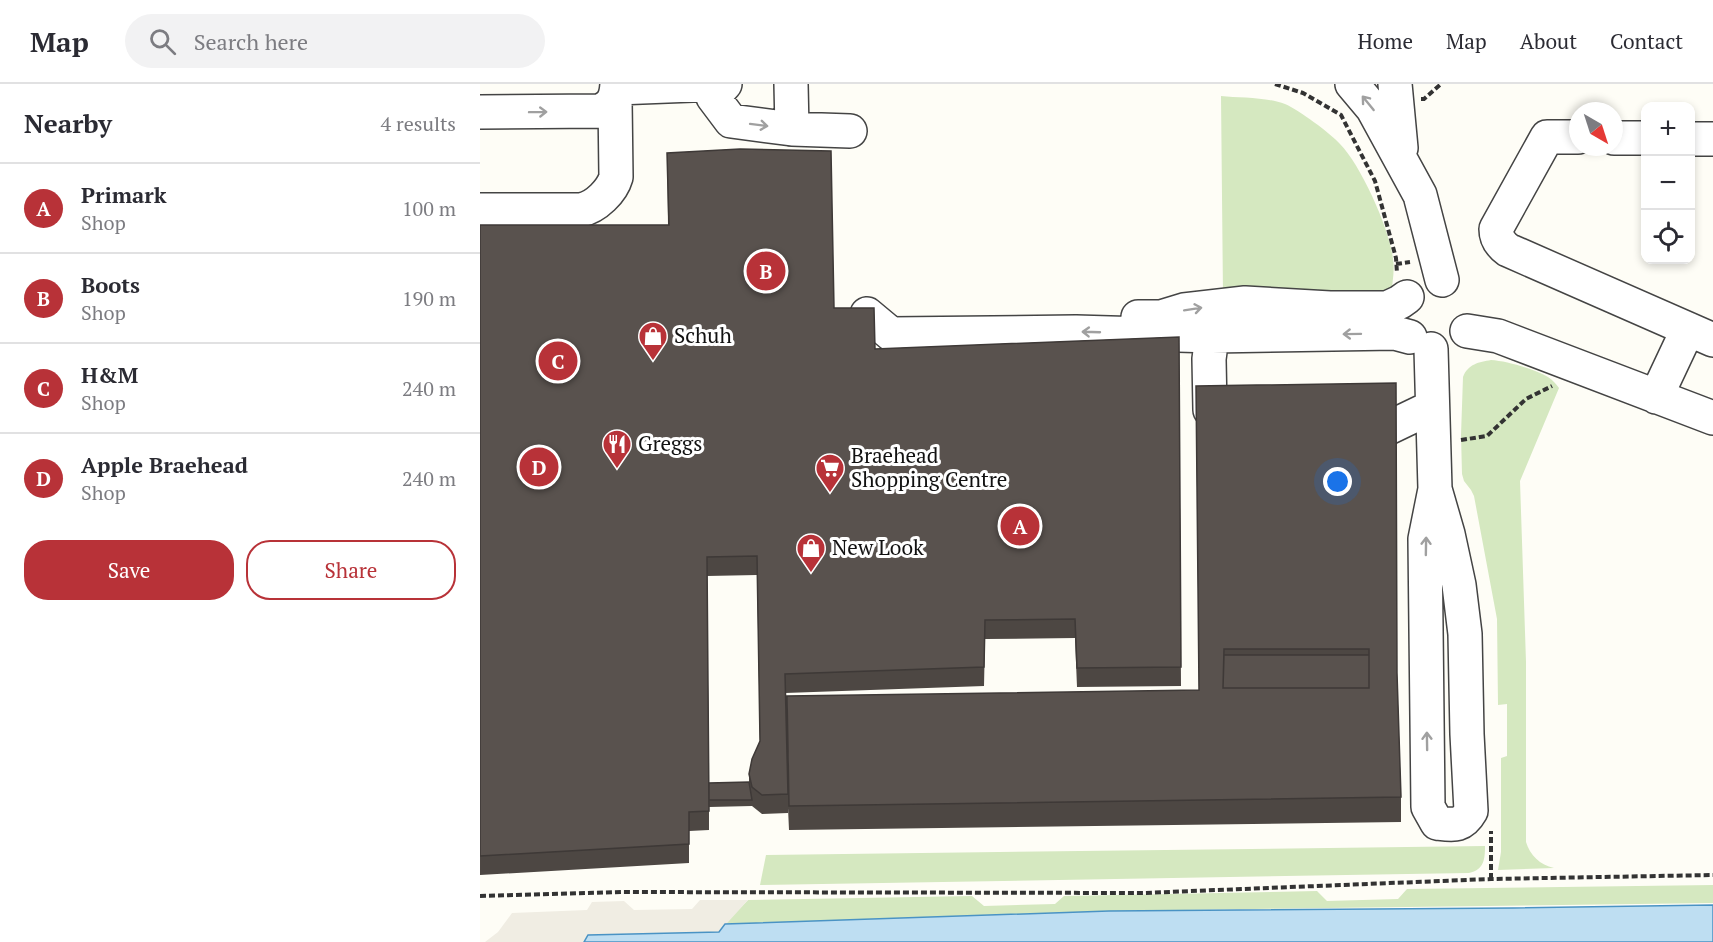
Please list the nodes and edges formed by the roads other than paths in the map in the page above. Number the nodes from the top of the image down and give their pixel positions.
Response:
1 (718, 84) edge
2 (725, 84) edge
3 (791, 84) edge
4 (1352, 84) edge
5 (1395, 84) edge
6 (616, 91) edge
7 (480, 112) edge
8 (792, 129) junction
9 (850, 131) dead end
10 (1569, 137) edge
11 (1623, 138) edge
12 (1641, 138) edge
13 (1695, 139) edge
14 (1713, 139) edge
15 (1402, 161) junction
16 (480, 210) edge
17 (1442, 280) junction
18 (1402, 287) junction
19 (867, 314) edge
20 (1136, 317) dead end
21 (1467, 331) junction
22 (1700, 335) edge
23 (1212, 336) junction
24 (1421, 343) junction
25 (1656, 397) junction
26 (1432, 407) junction
27 (1210, 410) edge
28 (1712, 415) edge
29 (1380, 432) edge
30 (1435, 489) junction
31 (1466, 634) junction
32 (1412, 693) junction

1 - 6 lane
2 -> 8 lane
3 - 8 lane
15 -> 4 lane
5 - 15 lane
7 -> 6 lane
6 - 16 lane
8 - 9 lane
10 - 22 lane
11 - 12 lane
13 - 14 lane
15 - 17 lane
17 - 18 lane
17 - 21 lane
20 -> 18 lane
18 - 24 lane
23 -> 19 lane
21 - 24 lane
21 - 25 lane
22 - 25 lane
24 -> 23 lane
23 - 27 lane
24 - 26 lane
25 - 28 lane
26 - 29 lane
26 - 30 lane
30 - 31 lane
32 -> 30 lane
31 - 32 lane
31 -> 32 lane

